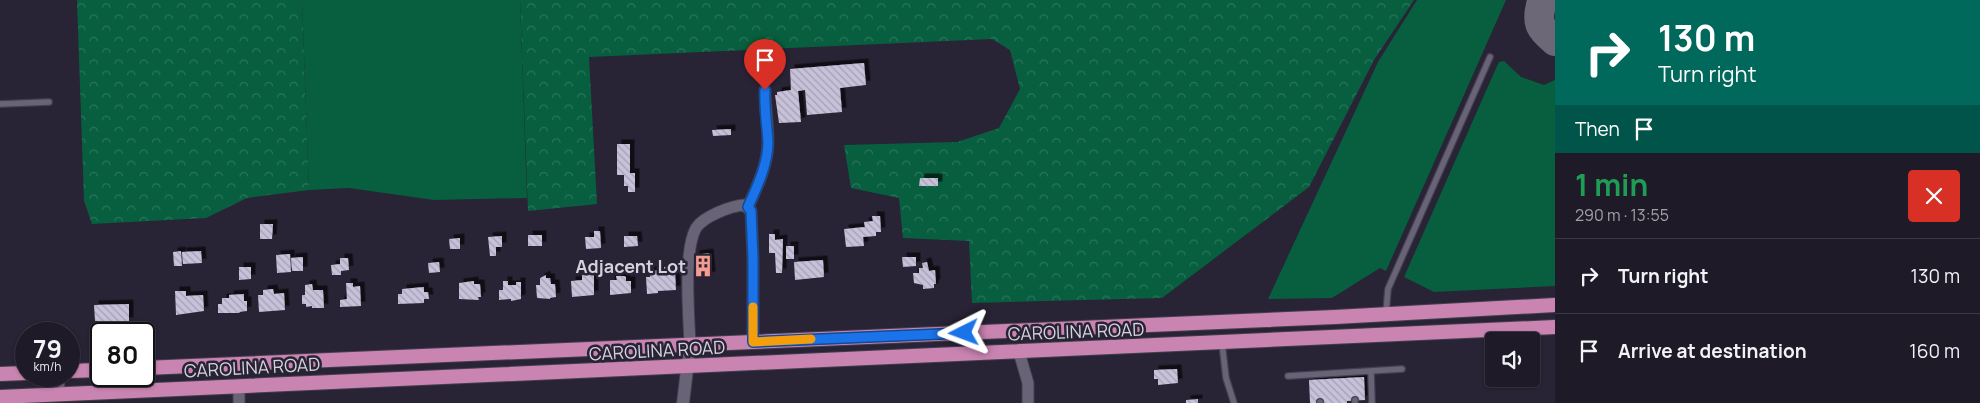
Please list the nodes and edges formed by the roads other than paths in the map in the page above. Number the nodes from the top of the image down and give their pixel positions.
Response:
1 (1490, 57) dead end
2 (765, 90) dead end
3 (49, 102) dead end
4 (0, 104) edge
5 (748, 207) junction
6 (1555, 306) edge
7 (1393, 313) junction
8 (1555, 328) edge
9 (1401, 335) junction
10 (753, 342) junction
11 (1222, 343) junction
12 (690, 344) junction
13 (1019, 352) junction
14 (687, 367) junction
15 (155, 368) edge
16 (1402, 369) dead end
17 (1371, 371) junction
18 (15, 373) edge
19 (0, 374) edge
20 (1288, 376) dead end
21 (62, 387) edge
22 (239, 387) junction
23 (62, 394) junction
24 (0, 397) edge
25 (239, 403) edge
26 (683, 403) edge
27 (1028, 403) edge
28 (1234, 403) edge
29 (1372, 403) edge

1 - 7 lane
2 - 5 street
3 - 4 lane
5 - 10 street
5 - 12 street
6 - 7 highway, CAROLINA ROAD
7 - 9 highway
7 - 10 highway, CAROLINA ROAD
8 - 9 highway, CAROLINA ROAD
9 - 11 highway, CAROLINA ROAD
10 - 12 highway, CAROLINA ROAD
11 - 13 highway, CAROLINA ROAD
11 - 28 lane
12 - 14 street
12 - 15 highway, CAROLINA ROAD
13 - 14 highway, CAROLINA ROAD
13 - 27 street
14 - 22 highway, CAROLINA ROAD
14 - 26 street
16 - 17 lane
17 - 20 lane
17 - 29 lane
18 - 19 highway
21 - 23 lane
22 - 23 highway, CAROLINA ROAD
22 - 25 street
23 - 24 highway, CAROLINA ROAD

